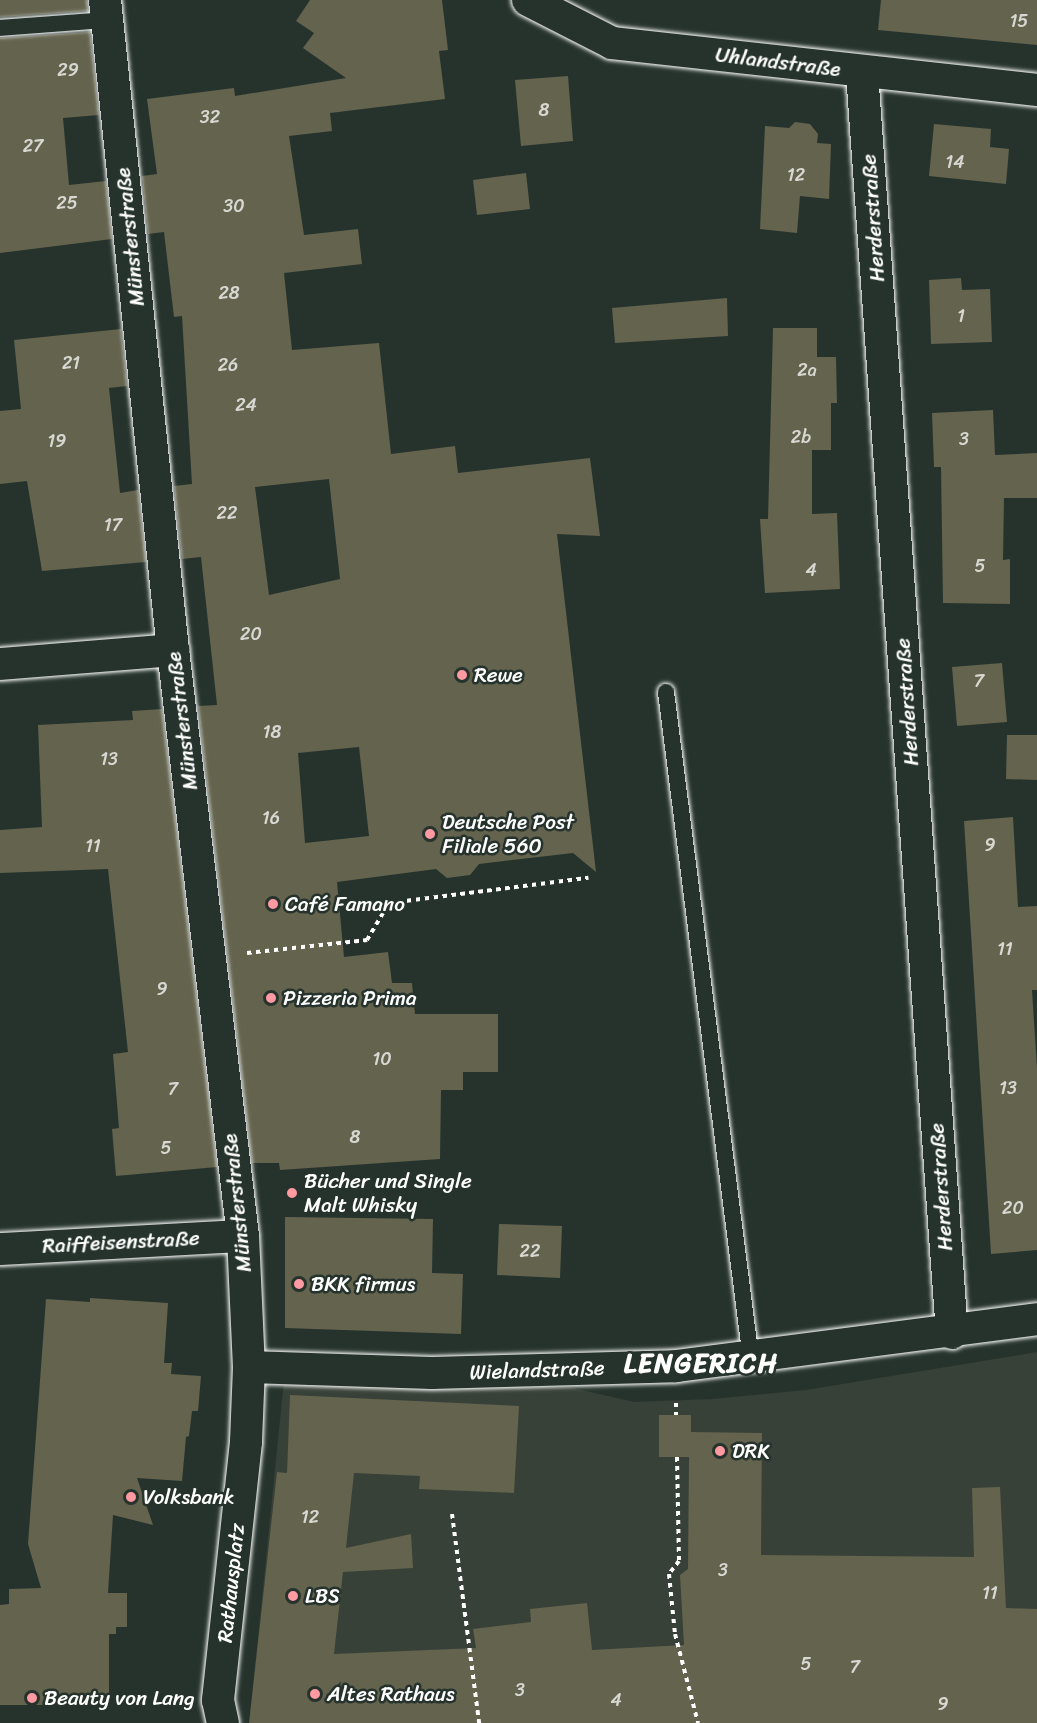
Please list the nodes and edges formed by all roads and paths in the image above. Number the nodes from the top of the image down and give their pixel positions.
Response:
1 (528, 0) edge
2 (106, 10) edge
3 (0, 28) edge
4 (862, 72) junction
5 (1037, 90) edge
6 (174, 650) junction
7 (0, 664) edge
8 (666, 692) dead end
9 (588, 878) dead end
10 (210, 957) junction
11 (243, 1236) junction
12 (0, 1249) edge
13 (1037, 1320) edge
14 (951, 1333) junction
15 (751, 1359) junction
16 (249, 1367) junction
17 (246, 1442) joint
18 (677, 1457) dead end
19 (452, 1514) dead end
20 (223, 1723) edge
21 (479, 1723) edge
22 (698, 1723) edge

1 - 4 street, Uhlandstraße
2 - 3 lane
2 - 6 street, Münsterstraße
4 - 5 street, Uhlandstraße
4 - 14 street, Herderstraße
6 - 7 street
6 - 10 street, Münsterstraße
8 - 15 lane
9 - 10 path
10 - 11 street, Münsterstraße
11 - 12 street, Raiffeisenstraße
11 - 16 street, Münsterstraße
13 - 14 street, Wielandstraße
14 - 15 street, Wielandstraße
15 - 16 street, Wielandstraße
16 - 17 street, Münsterstraße
17 - 20 street, Rathausplatz
18 - 22 path
19 - 21 path

